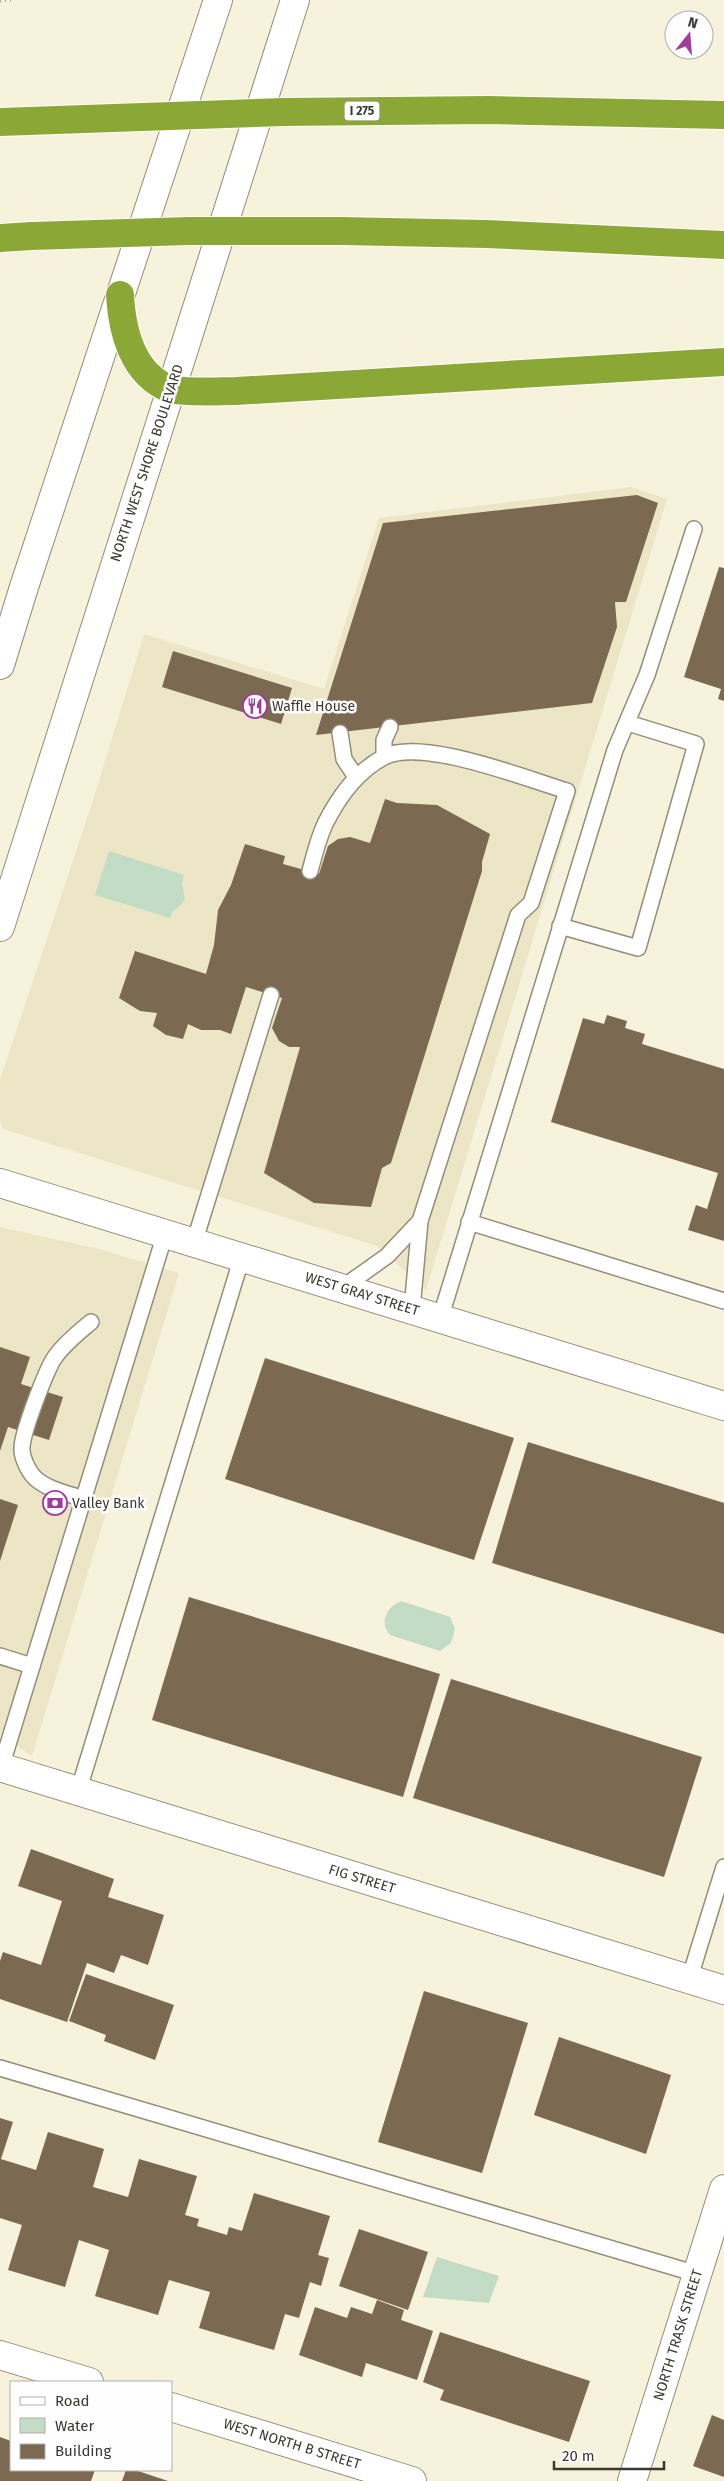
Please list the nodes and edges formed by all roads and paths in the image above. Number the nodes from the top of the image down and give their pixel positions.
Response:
1 (14, 0) edge
2 (218, 0) edge
3 (295, 0) edge
4 (0, 1) edge
5 (724, 115) edge
6 (0, 122) edge
7 (0, 238) edge
8 (724, 244) edge
9 (120, 295) junction
10 (724, 362) edge
11 (170, 389) junction
12 (694, 529) dead end
13 (0, 665) edge
14 (628, 723) junction
15 (390, 727) dead end
16 (340, 733) dead end
17 (384, 756) junction
18 (356, 777) junction
19 (310, 871) dead end
20 (560, 926) junction
21 (0, 927) edge
22 (271, 995) dead end
23 (0, 1183) edge
24 (420, 1221) junction
25 (469, 1222) junction
26 (165, 1234) junction
27 (194, 1243) junction
28 (242, 1257) junction
29 (342, 1288) junction
30 (724, 1300) edge
31 (412, 1309) junction
32 (440, 1318) junction
33 (91, 1322) dead end
34 (724, 1406) edge
35 (84, 1499) junction
36 (0, 1656) edge
37 (32, 1666) junction
38 (0, 1767) edge
39 (78, 1792) junction
40 (724, 1867) edge
41 (689, 1980) junction
42 (724, 1990) edge
43 (0, 2068) edge
44 (724, 2189) edge
45 (698, 2274) junction
46 (0, 2355) edge
47 (85, 2381) edge
48 (172, 2408) edge
49 (412, 2481) edge
50 (632, 2481) edge

1 - 4 path
2 - 9 street
3 - 11 street, NORTH WEST SHORE BOULEVARD
5 - 6 highway, I 275, bridge
7 - 8 highway, bridge
9 - 11 highway
9 - 13 street
10 - 11 highway
11 - 21 street, NORTH WEST SHORE BOULEVARD
12 - 14 lane
14 - 20 lane
14 - 20 lane
15 - 17 lane
16 - 18 lane
17 - 18 lane
17 - 24 lane
18 - 19 lane
20 - 25 lane
22 - 27 lane
23 - 26 street, WEST GRAY STREET
24 - 29 lane
24 - 31 lane
25 - 30 lane
25 - 32 lane
26 - 27 street, WEST GRAY STREET
26 - 35 lane
27 - 28 street, WEST GRAY STREET
28 - 29 street, WEST GRAY STREET
28 - 39 lane
29 - 31 street, WEST GRAY STREET
31 - 32 street, WEST GRAY STREET
32 - 34 street, WEST GRAY STREET
33 - 35 lane
35 - 37 lane
36 - 37 lane
37 - 38 lane
38 - 39 street, FIG STREET
39 - 41 street, FIG STREET
40 - 41 lane
41 - 42 street, FIG STREET
43 - 45 lane
44 - 45 street, NORTH TRASK STREET
45 - 50 street, NORTH TRASK STREET
46 - 47 street
48 - 49 street, WEST NORTH B STREET

